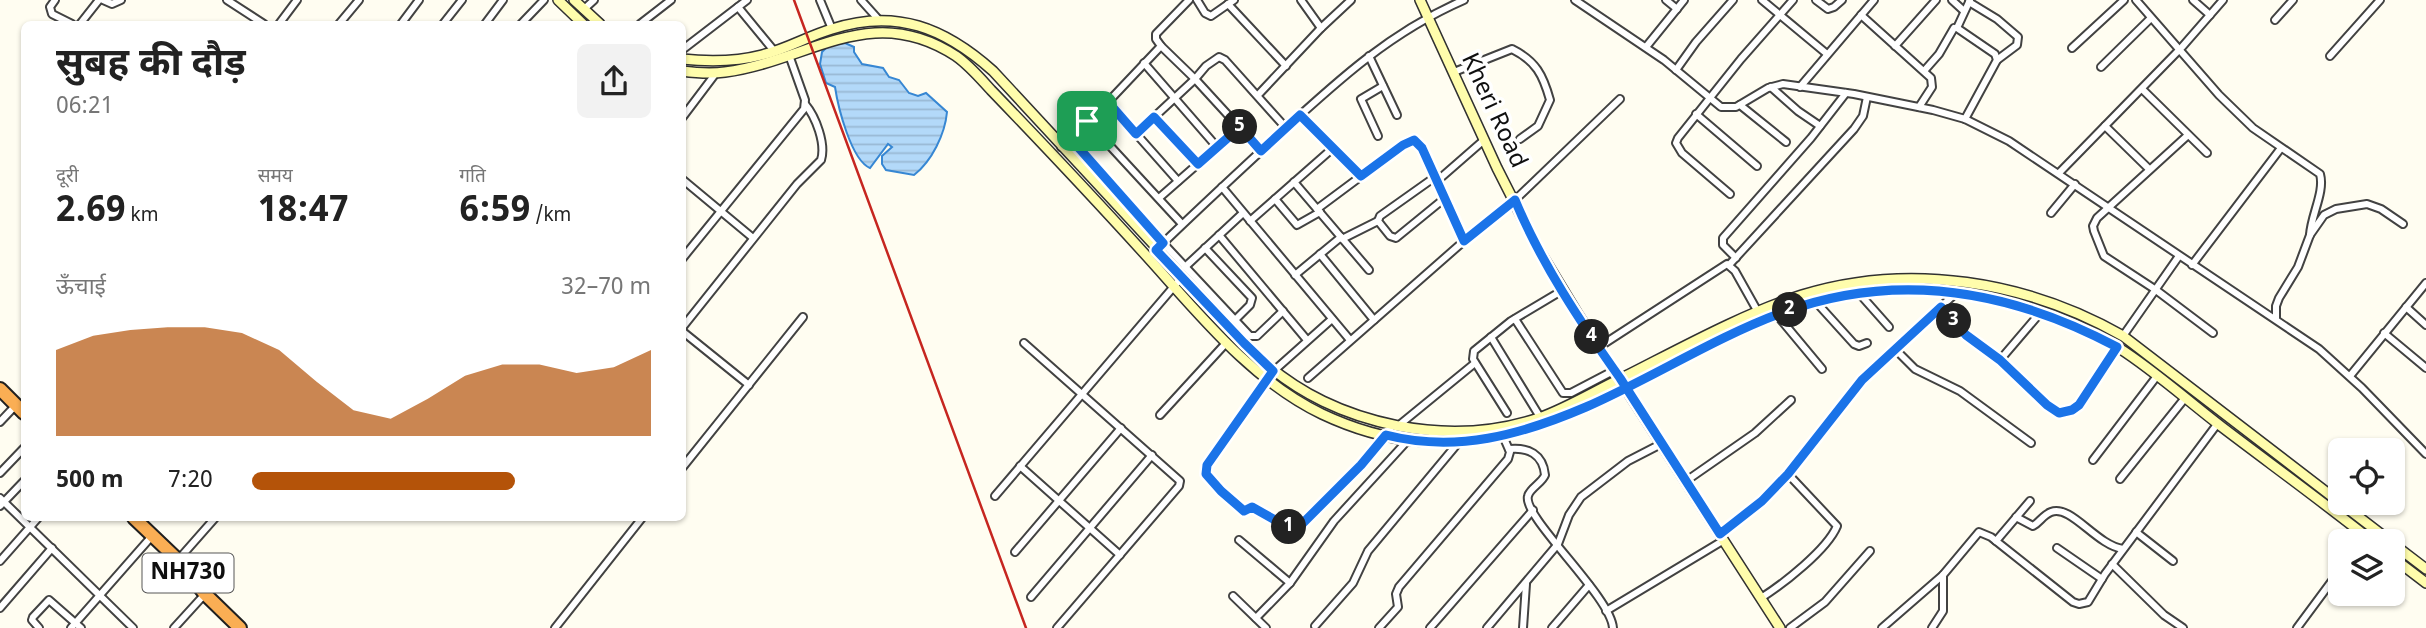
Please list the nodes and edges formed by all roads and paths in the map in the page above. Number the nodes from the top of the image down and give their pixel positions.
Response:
1 (55, 0) edge
2 (101, 0) edge
3 (121, 0) edge
4 (227, 0) edge
5 (297, 0) edge
6 (359, 0) edge
7 (419, 0) edge
8 (461, 0) edge
9 (503, 0) edge
10 (544, 0) edge
11 (558, 0) edge
12 (574, 0) edge
13 (594, 0) edge
14 (671, 0) edge
15 (747, 0) edge
16 (820, 0) edge
17 (861, 0) edge
18 (1189, 0) edge
19 (1196, 0) edge
20 (1301, 0) edge
21 (1351, 0) edge
22 (1420, 0) edge
23 (1464, 0) edge
24 (1574, 0) edge
25 (1666, 0) edge
26 (1684, 0) edge
27 (1733, 0) edge
28 (1762, 0) edge
29 (1793, 0) edge
30 (1816, 0) edge
31 (1842, 0) edge
32 (1936, 0) edge
33 (1952, 0) edge
34 (2124, 0) edge
35 (2136, 0) edge
36 (2193, 0) edge
37 (2223, 0) edge
38 (2293, 0) edge
39 (2380, 0) edge
40 (1871, 1) edge
41 (1970, 1) edge
42 (1231, 2) edge
43 (738, 6) junction
44 (1676, 9) junction
45 (583, 10) junction
46 (1964, 11) junction
47 (1779, 15) junction
48 (1861, 15) junction
49 (2210, 15) junction
50 (1428, 16) junction
51 (2151, 18) junction
52 (879, 20) junction
53 (2275, 20) dead end
54 (67, 21) edge
55 (83, 21) edge
56 (259, 21) edge
57 (281, 21) edge
58 (342, 21) edge
59 (403, 21) edge
60 (445, 21) edge
61 (487, 21) edge
62 (524, 21) edge
63 (580, 21) edge
64 (596, 21) edge
65 (644, 21) edge
66 (1321, 28) junction
67 (1954, 28) dead end
68 (832, 29) junction
69 (1161, 46) junction
70 (1895, 46) junction
71 (686, 47) edge
72 (1646, 47) junction
73 (2072, 48) dead end
74 (2179, 51) junction
75 (775, 52) junction
76 (1827, 54) junction
77 (789, 55) junction
78 (1369, 56) junction
79 (2330, 57) dead end
80 (686, 59) edge
81 (1997, 60) junction
82 (1144, 63) junction
83 (1286, 66) junction
84 (2101, 67) dead end
85 (1676, 70) junction
86 (686, 71) edge
87 (1924, 71) junction
88 (1454, 72) junction
89 (716, 74) junction
90 (1195, 79) junction
91 (1383, 86) junction
92 (1771, 87) junction
93 (1801, 87) junction
94 (2142, 89) junction
95 (1846, 93) junction
96 (1258, 96) junction
97 (1867, 97) junction
98 (1174, 99) junction
99 (1620, 99) dead end
100 (1709, 99) junction
101 (1108, 102) junction
102 (805, 104) junction
103 (1740, 105) junction
104 (1919, 107) junction
105 (686, 113) edge
106 (1696, 114) junction
107 (1300, 115) junction
108 (1397, 115) dead end
109 (1154, 117) junction
110 (1965, 119) junction
111 (1087, 121) junction
112 (1820, 126) junction
113 (2105, 126) junction
114 (1240, 127) junction
115 (1286, 128) junction
116 (1136, 134) junction
117 (2188, 135) junction
118 (1378, 136) dead end
119 (1070, 138) junction
120 (1520, 139) dead end
121 (1484, 140) junction
122 (1786, 142) dead end
123 (1061, 147) junction
124 (1217, 147) junction
125 (1334, 148) junction
126 (2281, 148) junction
127 (1261, 151) junction
128 (2207, 153) dead end
129 (1198, 164) junction
130 (1757, 166) dead end
131 (2149, 169) junction
132 (2059, 173) junction
133 (1361, 176) junction
134 (1436, 179) junction
135 (1178, 181) junction
136 (686, 182) edge
137 (1294, 183) junction
138 (2075, 184) junction
139 (1222, 187) junction
140 (1730, 194) dead end
141 (1159, 198) junction
142 (1445, 198) junction
143 (1275, 199) junction
144 (1515, 200) junction
145 (2107, 208) junction
146 (721, 210) junction
147 (1319, 211) junction
148 (1243, 213) junction
149 (2051, 213) dead end
150 (1250, 221) junction
151 (1378, 221) junction
152 (1182, 224) junction
153 (2403, 224) dead end
154 (1219, 235) junction
155 (2310, 235) junction
156 (753, 238) junction
157 (1342, 238) junction
158 (1464, 241) junction
159 (1159, 246) junction
160 (1205, 248) junction
161 (686, 254) edge
162 (1320, 254) junction
163 (2179, 256) junction
164 (1736, 258) junction
165 (1729, 265) junction
166 (2192, 265) junction
167 (1185, 267) junction
168 (1369, 270) dead end
169 (1295, 275) junction
170 (1178, 281) junction
171 (2426, 283) edge
172 (1563, 290) junction
173 (2156, 290) junction
174 (1858, 292) junction
175 (1957, 292) junction
176 (1816, 302) junction
177 (1941, 307) junction
178 (2406, 307) junction
179 (1283, 311) junction
180 (1758, 312) junction
181 (2041, 312) junction
182 (1777, 314) junction
183 (803, 317) dead end
184 (1332, 319) junction
185 (1515, 319) junction
186 (2276, 319) junction
187 (1234, 320) junction
188 (1374, 320) junction
189 (2424, 321) edge
190 (686, 325) edge
191 (1889, 327) dead end
192 (686, 333) edge
193 (2213, 333) dead end
194 (2384, 333) junction
195 (2123, 336) junction
196 (1491, 337) junction
197 (1307, 340) junction
198 (1350, 340) junction
199 (1227, 341) junction
200 (1024, 343) dead end
201 (1867, 343) dead end
202 (1599, 347) junction
203 (2117, 347) junction
204 (1895, 349) junction
205 (2000, 360) junction
206 (1475, 363) junction
207 (2426, 368) edge
208 (1822, 369) dead end
209 (1269, 375) junction
210 (2157, 376) junction
211 (2350, 376) junction
212 (1308, 378) dead end
213 (1622, 381) junction
214 (749, 385) junction
215 (0, 389) edge
216 (1080, 395) junction
217 (2185, 398) junction
218 (1791, 400) dead end
219 (20, 409) edge
220 (1507, 412) dead end
221 (1160, 415) dead end
222 (1540, 417) junction
223 (0, 422) edge
224 (2218, 423) junction
225 (1121, 428) junction
226 (1391, 429) junction
227 (1503, 436) junction
228 (1408, 440) junction
229 (1458, 443) junction
230 (2031, 443) dead end
231 (1661, 444) junction
232 (1509, 449) junction
233 (21, 451) edge
234 (2426, 454) edge
235 (1152, 455) junction
236 (2093, 460) dead end
237 (686, 463) edge
238 (1020, 466) junction
239 (0, 473) edge
240 (1788, 474) junction
241 (2120, 479) dead end
242 (1686, 481) junction
243 (21, 484) edge
244 (995, 496) dead end
245 (1059, 501) junction
246 (2029, 501) dead end
247 (1, 502) edge
248 (1533, 510) junction
249 (2016, 517) junction
250 (21, 519) edge
251 (24, 521) edge
252 (35, 521) edge
253 (137, 521) edge
254 (212, 521) edge
255 (640, 521) edge
256 (30, 526) junction
257 (1090, 528) junction
258 (2360, 529) edge
259 (2361, 529) edge
260 (2136, 532) junction
261 (152, 536) junction
262 (1722, 537) junction
263 (1239, 540) dead end
264 (1996, 541) junction
265 (1558, 544) junction
266 (52, 548) junction
267 (2057, 548) dead end
268 (2123, 549) junction
269 (1870, 551) dead end
270 (1015, 552) dead end
271 (2405, 553) edge
272 (1120, 555) junction
273 (0, 561) edge
274 (178, 561) junction
275 (2173, 561) dead end
276 (2112, 564) junction
277 (2405, 567) edge
278 (2426, 569) edge
279 (1943, 575) junction
280 (2102, 579) junction
281 (1526, 582) junction
282 (1290, 583) junction
283 (2426, 583) edge
284 (1589, 585) junction
285 (2328, 586) edge
286 (205, 594) junction
287 (99, 596) junction
288 (1233, 596) dead end
289 (1031, 597) dead end
290 (1761, 598) junction
291 (0, 608) edge
292 (1606, 611) junction
293 (1256, 618) junction
294 (76, 626) edge
295 (1315, 626) edge
296 (39, 628) edge
297 (133, 628) edge
298 (174, 628) edge
299 (240, 628) edge
300 (555, 628) edge
301 (1057, 628) edge
302 (1266, 628) edge
303 (1379, 628) edge
304 (1430, 628) edge
305 (1487, 628) edge
306 (1523, 628) edge
307 (1552, 628) edge
308 (1613, 628) edge
309 (1780, 628) edge
310 (1790, 628) edge
311 (1882, 628) edge
312 (1932, 628) edge
313 (2183, 628) edge
314 (2297, 628) edge

1 - 54 street
2 - 3 street
2 - 55 street
4 - 56 street
5 - 57 street
6 - 58 street
7 - 59 street
8 - 60 street
9 - 61 street
10 - 62 street
11 - 63 street
12 - 45 street
13 - 45 street
14 - 65 street
15 - 43 street
16 - 68 street
17 - 52 street
18 - 69 street
19 - 42 street
20 - 66 street
21 - 66 street
22 - 50 street, Kheri Road
23 - 50 street
24 - 72 street
25 - 44 street
26 - 44 street
27 - 85 street
28 - 47 street
29 - 47 street
30 - 31 street
32 - 70 street
33 - 46 street
34 - 73 street
35 - 51 street
36 - 49 street
37 - 49 street
38 - 53 street
39 - 79 street
40 - 48 street
41 - 46 street
41 - 81 street
42 - 83 street
43 - 71 street
43 - 75 street
44 - 72 street
45 - 64 street
46 - 81 street
47 - 76 street
47 - 100 street
48 - 70 street
48 - 76 street
49 - 74 street
50 - 78 street
50 - 88 street, Kheri Road
51 - 74 street
51 - 84 street
52 - 68 street
52 - 123 street
66 - 83 street
67 - 87 street
68 - 75 street
69 - 82 street
69 - 90 street
70 - 87 street
72 - 85 street
74 - 94 street
74 - 126 street
75 - 80 street
76 - 93 street
77 - 89 street
77 - 102 street
77 - 170 street
78 - 91 street
78 - 107 street
81 - 110 street
82 - 98 street
82 - 101 street
83 - 96 street
85 - 100 street
86 - 89 street
87 - 104 street
88 - 120 street
88 - 121 street, Kheri Road
89 - 105 street
90 - 96 street
90 - 98 street
90 - 114 street
91 - 108 street
91 - 118 street
92 - 93 street
92 - 103 street
92 - 112 street
93 - 95 street
94 - 113 street
94 - 117 street
95 - 97 street
95 - 112 street
96 - 115 street
97 - 104 street
97 - 164 street
98 - 109 street
98 - 124 street
99 - 144 street
100 - 103 street
100 - 106 street
101 - 111 street
101 - 116 street
102 - 146 street
102 - 156 street
103 - 122 street
104 - 110 street
106 - 130 street
106 - 140 street
107 - 115 street
107 - 125 street
109 - 116 street
109 - 129 street
110 - 132 street
111 - 119 street
111 - 141 street
112 - 164 street
113 - 131 street
113 - 132 street
114 - 124 street
114 - 127 street
115 - 127 street
116 - 135 street
117 - 128 street
117 - 131 street
119 - 123 street
119 - 159 street
121 - 134 street
121 - 144 street, Kheri Road
123 - 159 street
124 - 129 street
125 - 133 street
125 - 137 street
126 - 155 street
126 - 166 street
127 - 139 street
129 - 135 street
131 - 145 street
132 - 138 street
133 - 134 street
133 - 147 street
134 - 142 street
134 - 151 street
135 - 141 street
136 - 146 street
137 - 143 street
137 - 147 street
138 - 145 street
138 - 149 street
139 - 148 street
139 - 152 street
141 - 152 street
142 - 151 street
142 - 158 street
143 - 147 street
143 - 150 street
144 - 158 street
144 - 172 street, Kheri Road
145 - 163 street
145 - 173 street
146 - 156 street
146 - 161 street
147 - 157 street
148 - 150 street
148 - 154 street
150 - 169 street
151 - 157 street
152 - 159 street
153 - 155 street
154 - 160 street
154 - 179 street
155 - 186 street
156 - 190 street
157 - 162 street
157 - 168 street
158 - 188 street
159 - 167 street
159 - 170 street
160 - 167 street
160 - 187 street
162 - 169 street
162 - 188 street
163 - 166 street
163 - 173 street
164 - 165 street
165 - 180 street
165 - 202 street
166 - 186 street
167 - 187 street
169 - 184 street
170 - 199 street
170 - 209 street
170 - 216 street
171 - 178 street
172 - 185 street
172 - 202 street, Kheri Road
173 - 193 street
173 - 195 street
174 - 175 street
174 - 176 street
174 - 191 street
175 - 177 street
175 - 181 street
176 - 182 street
176 - 201 street
177 - 204 street
177 - 205 street
178 - 189 street
178 - 194 street
179 - 187 street
179 - 197 street
180 - 195 street
180 - 213 street
181 - 203 street
181 - 205 street
182 - 208 street
182 - 213 street
183 - 214 street
184 - 197 street
184 - 198 street
185 - 196 street
185 - 213 street
186 - 211 street
188 - 198 street
192 - 214 street
194 - 207 street
194 - 211 street
195 - 259 street
196 - 206 street
196 - 222 street
197 - 209 street
198 - 212 street
199 - 209 street
199 - 221 street
200 - 216 street
202 - 213 street, Kheri Road
203 - 205 street
203 - 210 street
204 - 230 street
204 - 240 street
206 - 220 street
206 - 226 street
209 - 226 street
209 - 226 street
210 - 217 street
210 - 236 street
211 - 234 street
213 - 222 street
213 - 227 street
213 - 231 street, Kheri Road
214 - 237 street
215 - 219 highway
216 - 225 street
216 - 238 street
217 - 224 street
217 - 241 street
218 - 242 street
219 - 223 street
222 - 226 street
224 - 258 street
224 - 260 street
225 - 235 street
225 - 245 street
226 - 228 street
227 - 229 street
227 - 232 street
228 - 229 street
228 - 282 street
229 - 295 street
231 - 242 street, Kheri Road
231 - 265 street
232 - 248 street
232 - 303 street
233 - 239 street
235 - 257 street
235 - 272 street
238 - 244 street
238 - 245 street
240 - 262 street
240 - 290 street
242 - 262 street, Kheri Road
243 - 247 street
245 - 257 street
245 - 270 street
246 - 249 street
247 - 250 street
248 - 265 street
248 - 304 street
249 - 264 street
249 - 268 street
251 - 256 street
252 - 256 street
253 - 261 highway, NH730
254 - 274 street
255 - 300 street
256 - 266 street
256 - 273 street
257 - 272 street
257 - 289 street
260 - 268 street
260 - 275 street
261 - 274 highway, NH730
261 - 287 street
262 - 290 street, Kheri Road
262 - 292 street
263 - 282 street
264 - 279 street
264 - 280 street
265 - 281 street
265 - 284 street
266 - 287 street
266 - 291 street
267 - 280 street
268 - 276 street
269 - 310 street
271 - 278 street
272 - 301 street
274 - 286 highway, NH730
276 - 280 street
276 - 313 street
277 - 283 street
279 - 311 street
279 - 312 street
281 - 305 street
281 - 306 street
282 - 293 street
284 - 292 street
284 - 307 street
285 - 314 street
286 - 298 street
286 - 299 highway, NH730
287 - 294 street
287 - 297 street
288 - 293 street
290 - 309 street, Kheri Road
292 - 308 street
293 - 302 street
294 - 296 street

